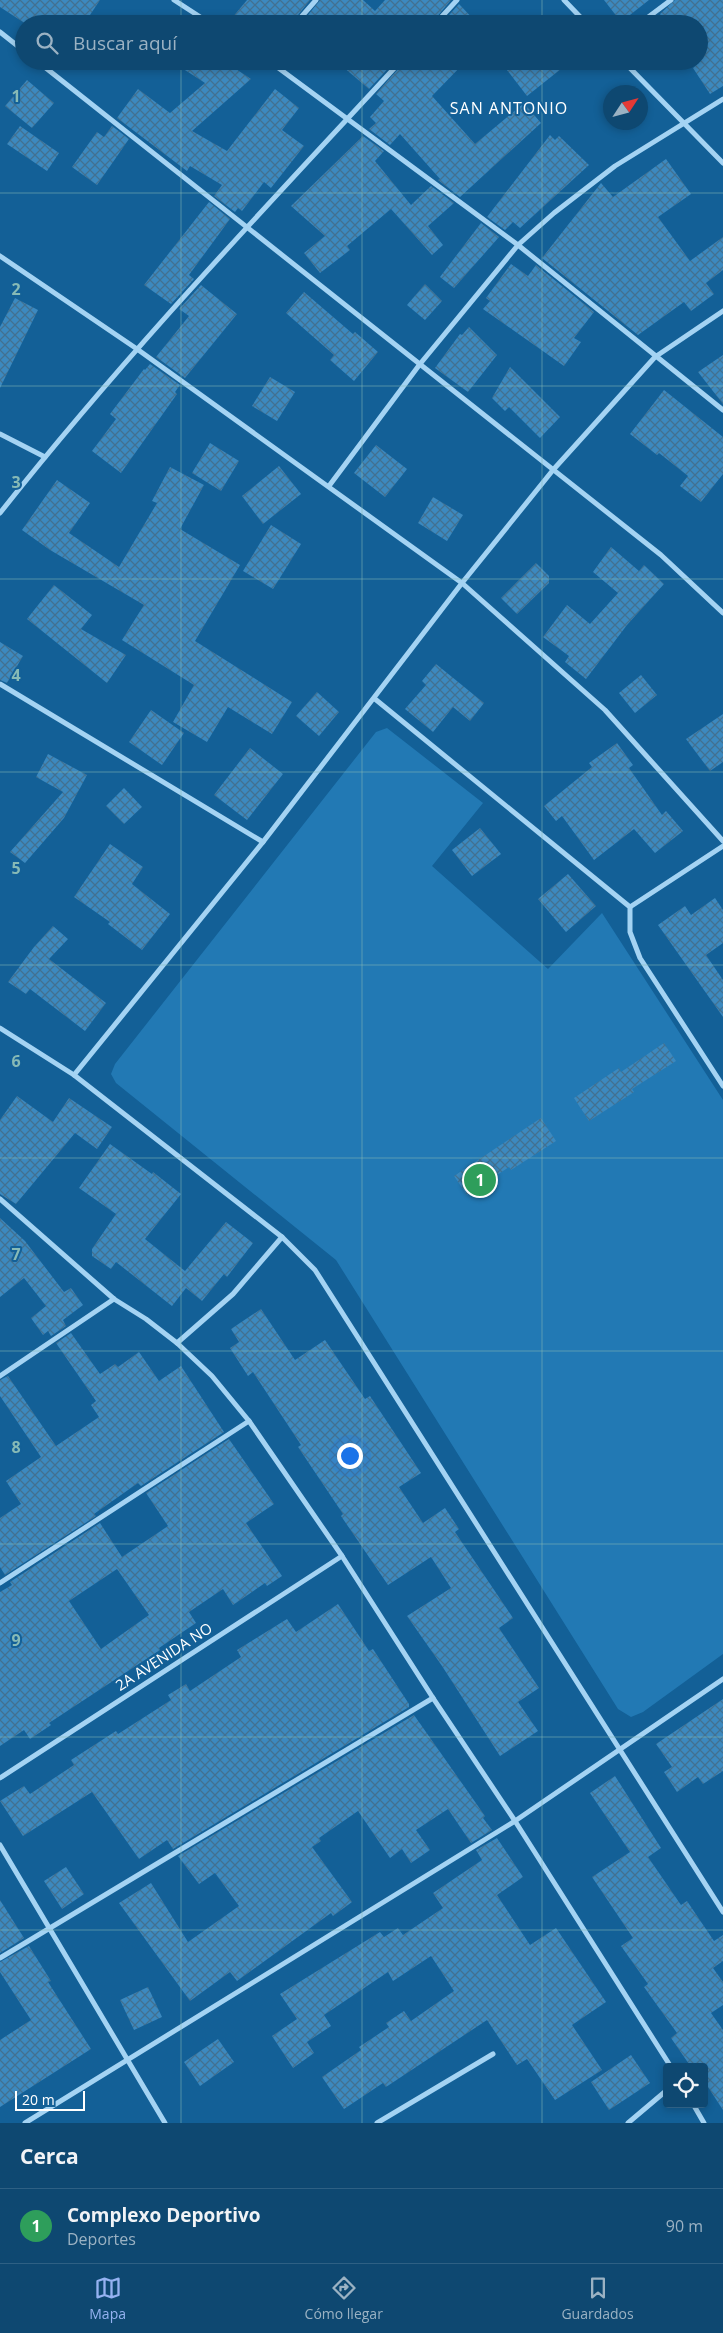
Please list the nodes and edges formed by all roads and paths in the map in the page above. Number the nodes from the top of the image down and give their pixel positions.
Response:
1 (174, 0) edge
2 (316, 0) edge
3 (457, 0) edge
4 (564, 0) edge
5 (671, 0) edge
6 (197, 15) edge
7 (303, 15) edge
8 (443, 15) edge
9 (578, 15) edge
10 (651, 15) edge
11 (0, 32) edge
12 (15, 44) edge
13 (48, 70) edge
14 (280, 70) edge
15 (393, 70) edge
16 (632, 70) edge
17 (723, 99) edge
18 (347, 120) junction
19 (683, 124) junction
20 (723, 163) edge
21 (247, 228) junction
22 (518, 246) junction
23 (0, 256) edge
24 (723, 311) edge
25 (137, 349) junction
26 (655, 357) junction
27 (420, 364) junction
28 (723, 410) edge
29 (0, 434) edge
30 (45, 457) junction
31 (554, 470) junction
32 (328, 486) junction
33 (0, 513) edge
34 (462, 583) junction
35 (723, 613) edge
36 (0, 684) edge
37 (375, 699) junction
38 (723, 841) edge
39 (263, 842) junction
40 (723, 846) edge
41 (630, 907) junction
42 (0, 1028) edge
43 (74, 1075) junction
44 (723, 1086) edge
45 (0, 1199) edge
46 (282, 1237) junction
47 (114, 1299) junction
48 (177, 1343) junction
49 (0, 1376) edge
50 (249, 1421) junction
51 (342, 1556) junction
52 (0, 1583) edge
53 (723, 1679) edge
54 (433, 1698) junction
55 (620, 1750) junction
56 (0, 1778) edge
57 (515, 1821) junction
58 (0, 1845) edge
59 (723, 1912) edge
60 (49, 1929) junction
61 (0, 1958) edge
62 (492, 2054) dead end
63 (127, 2062) junction
64 (668, 2063) edge
65 (663, 2093) edge
66 (695, 2108) edge
67 (25, 2123) edge
68 (165, 2123) edge
69 (377, 2123) edge
70 (628, 2123) edge
71 (704, 2123) edge

1 - 6 street
2 - 7 street
3 - 8 street
4 - 9 street
5 - 10 street
11 - 12 street
13 - 21 street
14 - 18 street
15 - 18 street
16 - 19 street
17 - 19 street
18 - 21 street
18 - 22 street
19 - 20 street
19 - 22 street
21 - 25 street
21 - 27 street
22 - 26 street
22 - 27 street
23 - 25 street
24 - 26 street
25 - 30 street
25 - 32 street
26 - 28 street
26 - 31 street
27 - 31 street
27 - 32 street
29 - 30 street
30 - 33 street
31 - 34 street
31 - 35 street
32 - 34 street
34 - 37 street
34 - 38 street
36 - 39 street
37 - 39 street
37 - 41 street
39 - 43 street
40 - 41 street
41 - 44 street
42 - 43 street
43 - 46 street
45 - 47 street
46 - 48 street
46 - 55 street
47 - 48 street
47 - 49 street
48 - 50 street
50 - 51 street
50 - 52 street
51 - 54 street
51 - 56 street, 2A AVENIDA NO
53 - 55 street
54 - 57 street
54 - 60 street
55 - 57 street
55 - 59 street
57 - 63 street
57 - 64 street
58 - 60 street
60 - 61 street
60 - 63 street
62 - 69 street
63 - 67 street
63 - 68 street
65 - 70 street
66 - 71 street

